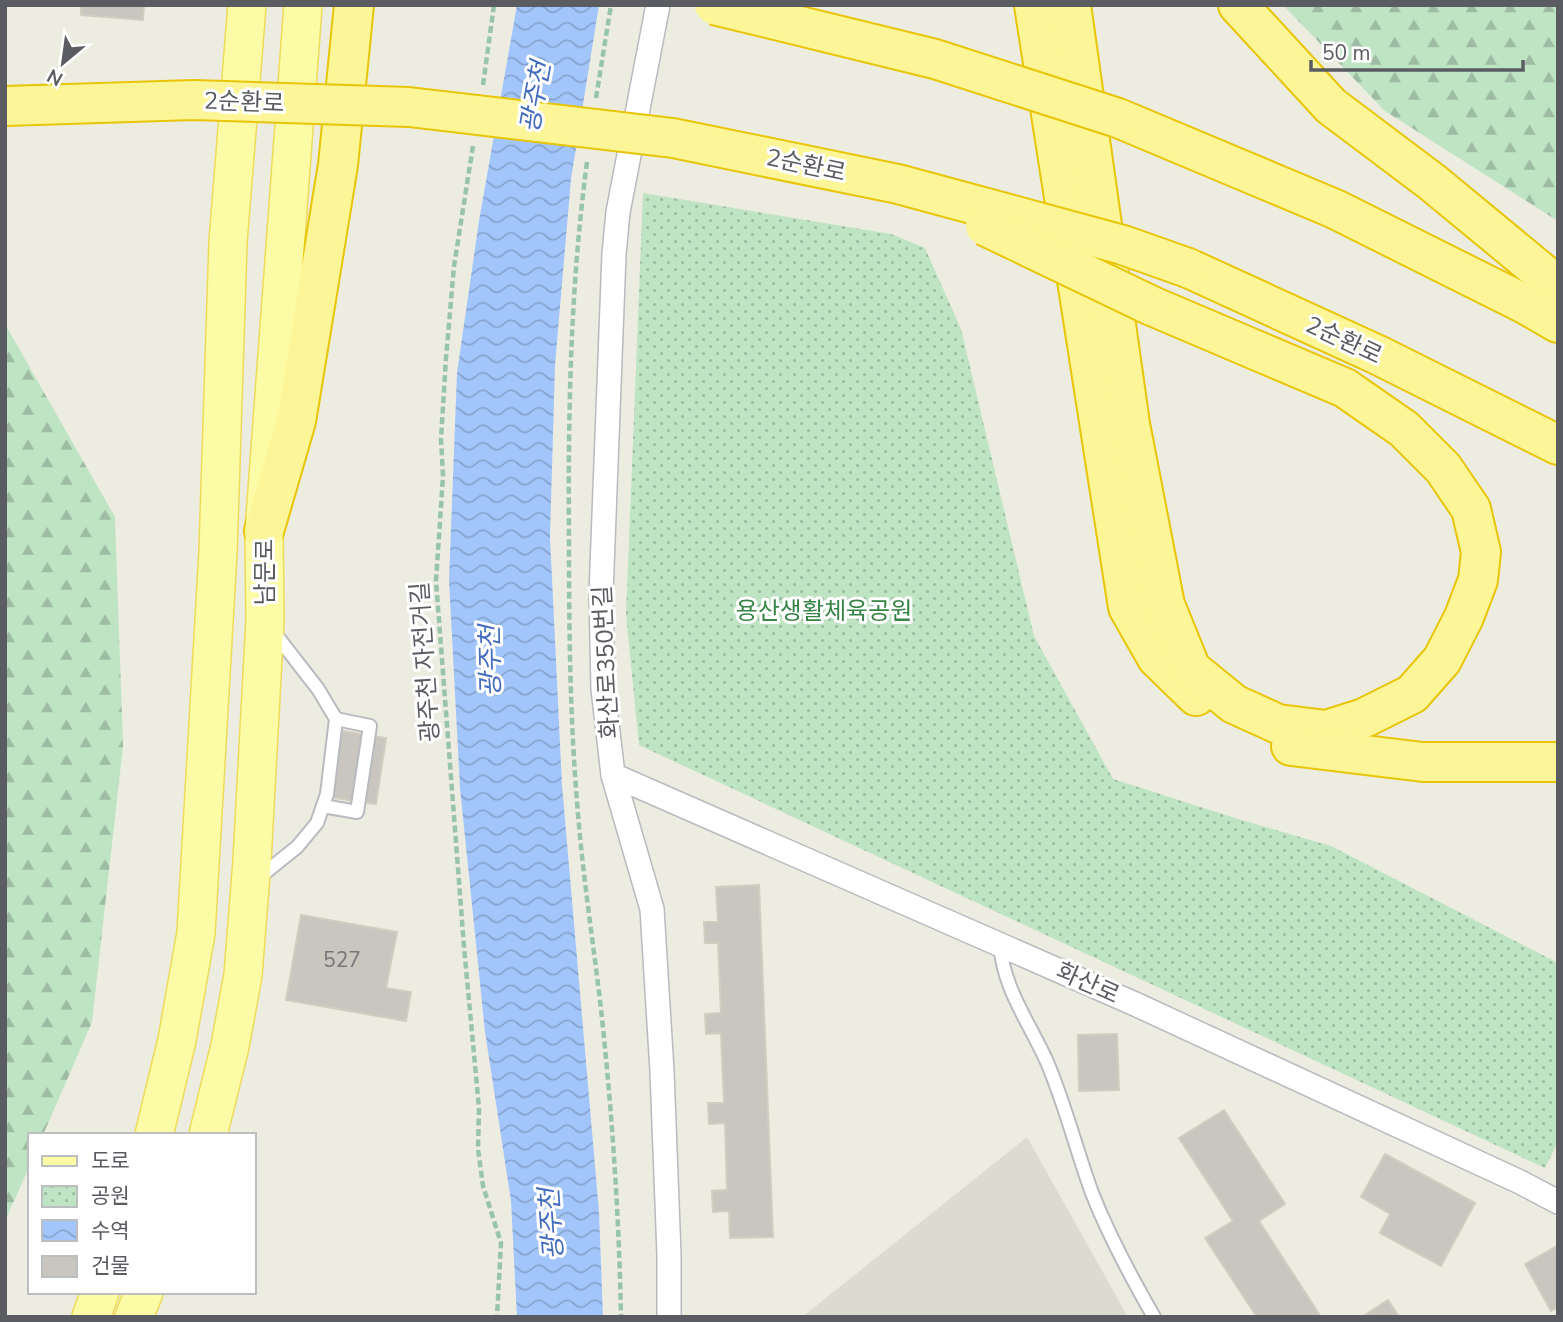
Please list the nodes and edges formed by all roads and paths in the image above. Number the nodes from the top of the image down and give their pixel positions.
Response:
1 (247, 5) edge
2 (303, 5) edge
3 (354, 5) edge
4 (495, 5) edge
5 (658, 5) edge
6 (714, 5) edge
7 (1034, 5) edge
8 (1071, 5) edge
9 (1238, 5) edge
10 (483, 89) dead end
11 (5, 106) edge
12 (474, 143) dead end
13 (898, 184) junction
14 (1558, 286) edge
15 (1558, 323) edge
16 (1558, 445) edge
17 (264, 531) junction
18 (265, 620) junction
19 (336, 719) junction
20 (1558, 762) edge
21 (613, 775) junction
22 (323, 806) junction
23 (251, 883) junction
24 (1000, 944) junction
25 (154, 1133) edge
26 (208, 1133) edge
27 (1558, 1202) edge
28 (99, 1294) edge
29 (143, 1294) edge
30 (91, 1317) edge
31 (135, 1317) edge
32 (498, 1317) edge
33 (669, 1317) edge
34 (1154, 1317) edge

1 - 25 main road, 남문로
2 - 17 main road, 남문로
3 - 17 highway
4 - 10 path
5 - 21 street, 화산로350번길
6 - 15 highway, bridge
7 - 20 highway
8 - 13 highway, bridge
9 - 14 highway
11 - 13 highway, 2순환로, bridge
12 - 32 path, 광주천 자전거길
13 - 16 highway, 2순환로, bridge
17 - 18 main road, 남문로
18 - 19 lane
18 - 23 main road, 남문로
19 - 22 lane
19 - 22 lane
21 - 24 street, 화산로
21 - 33 street, 화산로350번길
22 - 23 lane
23 - 26 main road, 남문로
24 - 27 street, 화산로
24 - 34 lane
28 - 30 main road
29 - 31 main road

